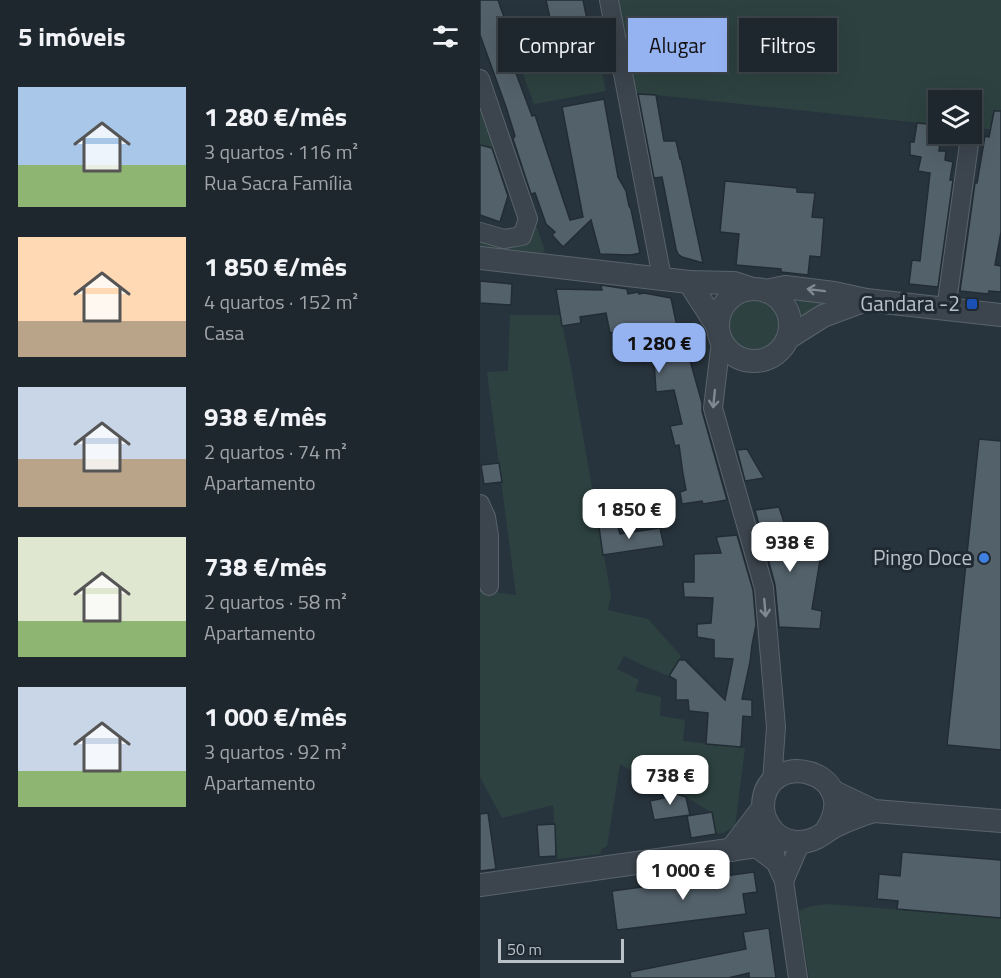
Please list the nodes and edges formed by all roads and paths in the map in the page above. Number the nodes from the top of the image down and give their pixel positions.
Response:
1 (609, 0) edge
2 (480, 79) edge
3 (969, 144) edge
4 (480, 232) edge
5 (480, 258) edge
6 (662, 278) junction
7 (689, 282) junction
8 (759, 290) junction
9 (866, 300) junction
10 (946, 309) junction
11 (1001, 315) edge
12 (719, 334) junction
13 (788, 338) junction
14 (480, 504) edge
15 (489, 586) dead end
16 (772, 782) junction
17 (832, 791) junction
18 (763, 808) junction
19 (874, 811) junction
20 (1001, 820) edge
21 (826, 831) junction
22 (801, 842) junction
23 (771, 843) junction
24 (732, 850) junction
25 (784, 881) junction
26 (480, 885) edge
27 (798, 978) edge

1 - 6 street
2 - 4 street
3 - 10 street
5 - 6 street
6 - 7 street
7 - 8 street
7 - 12 street
9 -> 8 street
8 - 12 street
8 - 13 street
9 - 10 street
9 - 13 street
10 - 11 street
12 - 13 street
12 -> 16 street
14 - 15 street
16 - 17 street
16 - 18 street
17 - 19 street
17 - 21 street
18 - 23 street
18 - 24 street
19 - 20 street
19 - 21 street
21 - 22 street
22 - 23 street
22 - 25 street
23 - 24 street
23 - 25 street
24 - 26 street
25 - 27 street

